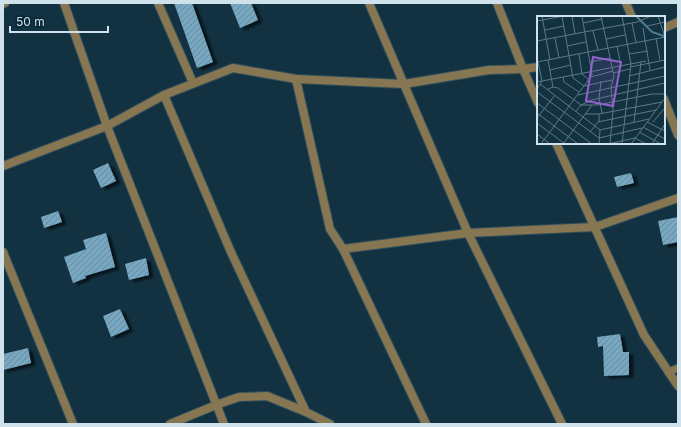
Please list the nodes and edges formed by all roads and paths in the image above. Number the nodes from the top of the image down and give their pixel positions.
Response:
1 (64, 3) edge
2 (158, 3) edge
3 (369, 3) edge
4 (497, 3) edge
5 (626, 3) edge
6 (632, 16) edge
7 (678, 22) edge
8 (665, 28) edge
9 (537, 67) edge
10 (523, 69) junction
11 (296, 79) junction
12 (193, 84) junction
13 (404, 84) junction
14 (164, 95) junction
15 (537, 101) edge
16 (665, 102) edge
17 (107, 126) junction
18 (678, 135) edge
19 (556, 144) edge
20 (3, 166) edge
21 (678, 198) edge
22 (595, 228) junction
23 (468, 233) junction
24 (343, 248) junction
25 (3, 252) edge
26 (678, 368) edge
27 (668, 372) junction
28 (678, 386) edge
29 (216, 405) junction
30 (306, 412) junction
31 (73, 424) edge
32 (170, 424) edge
33 (224, 424) edge
34 (330, 424) edge
35 (426, 424) edge
36 (562, 424) edge

1 - 17 street
2 - 12 street
3 - 13 street
4 - 10 street
5 - 6 street
7 - 8 street
9 - 10 street
10 - 13 street
10 - 15 street
11 - 12 street
11 - 13 street
11 - 24 street
12 - 14 street
13 - 23 street
14 - 17 street
14 - 30 street
16 - 18 street
17 - 20 street
17 - 29 street
19 - 22 street
21 - 22 street
22 - 23 street
22 - 27 street
23 - 24 street
23 - 36 street
24 - 35 street
25 - 31 street
26 - 27 lane
27 - 28 street
29 - 30 street
29 - 32 street
29 - 33 street
30 - 34 street

